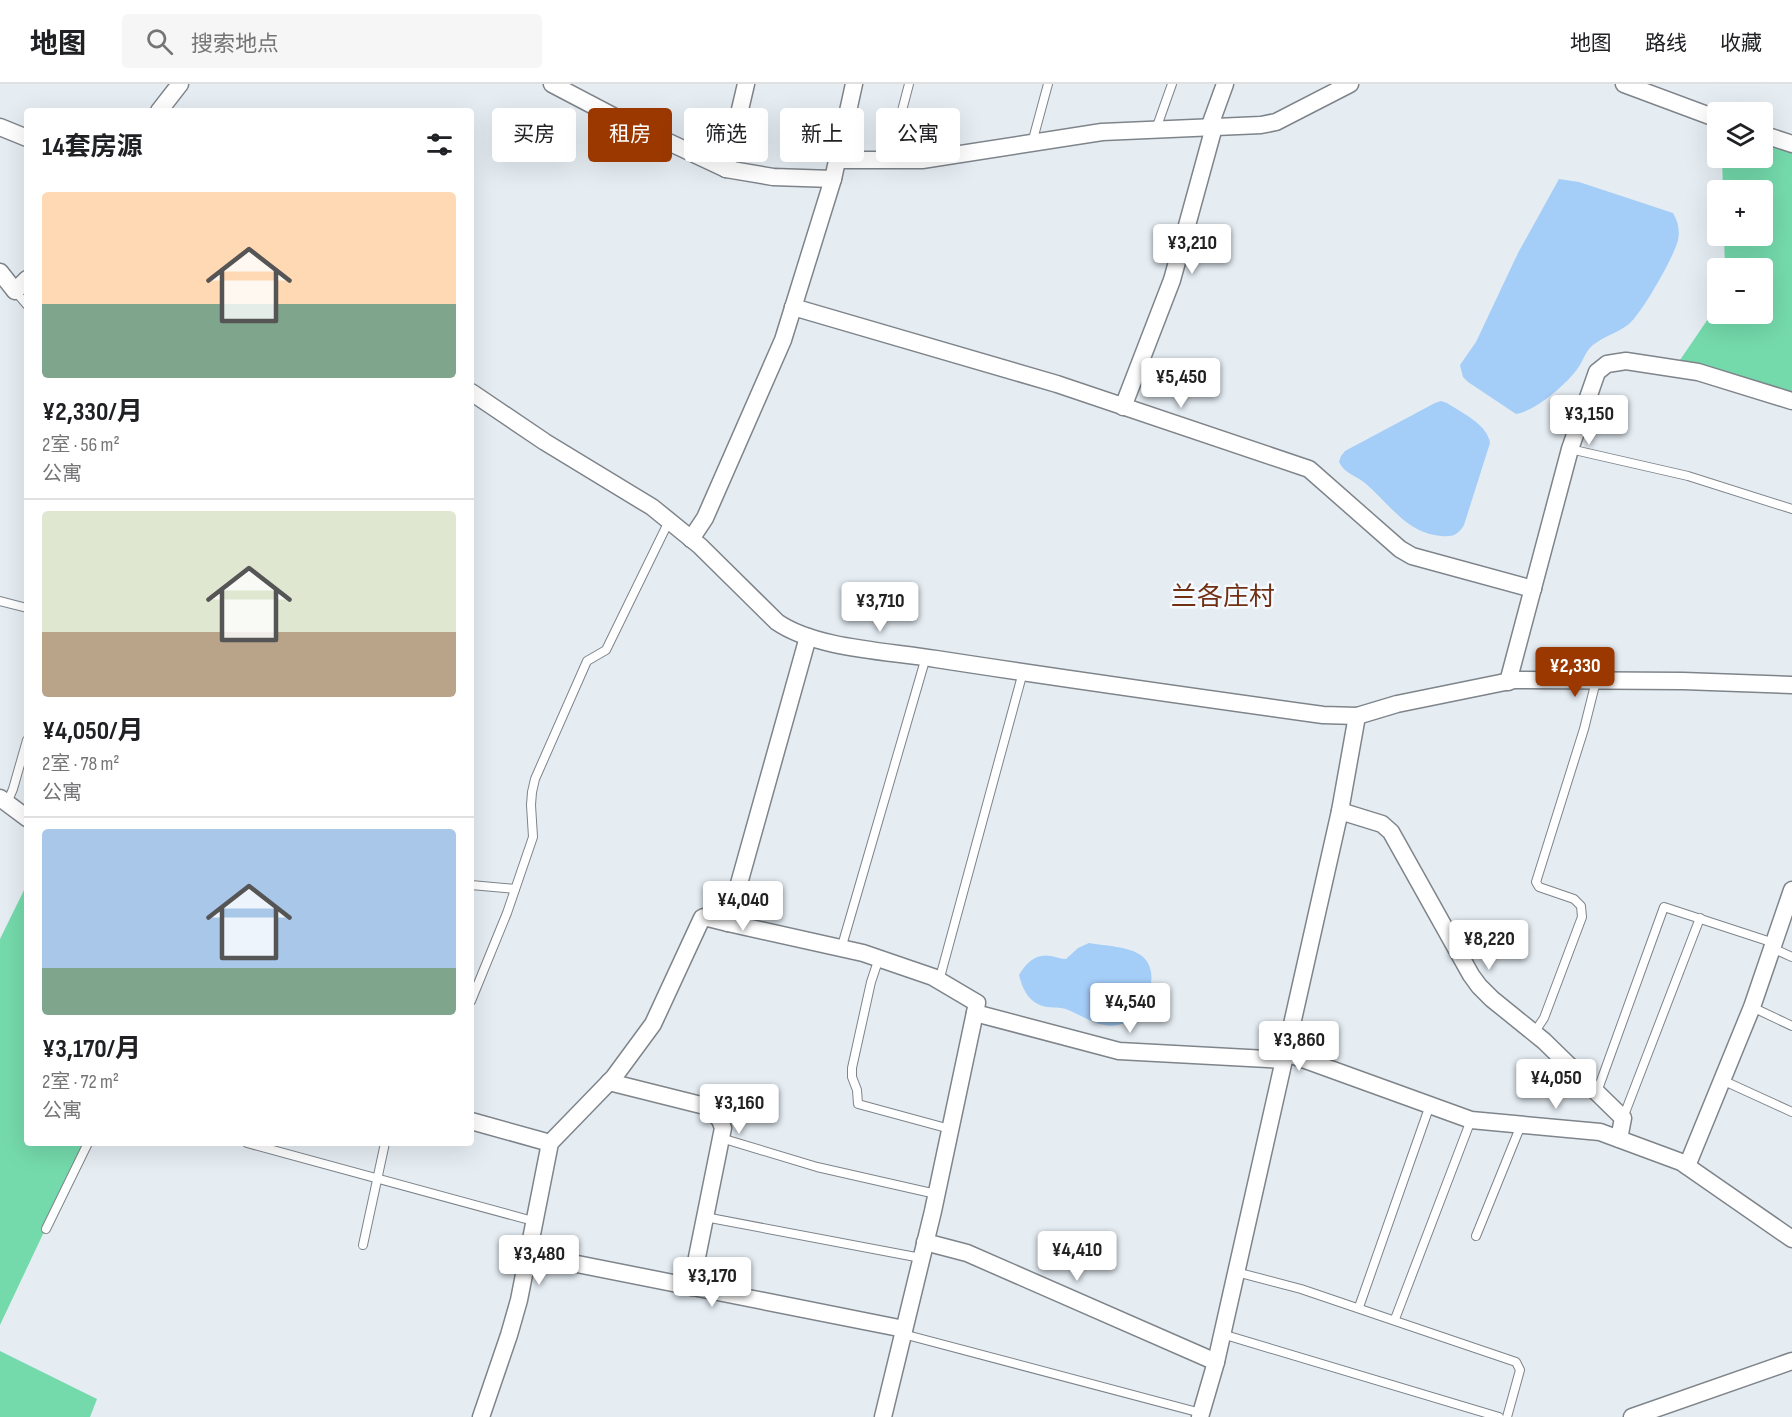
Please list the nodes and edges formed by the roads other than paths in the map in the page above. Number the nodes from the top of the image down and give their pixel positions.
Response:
1 (180, 84) edge
2 (552, 84) edge
3 (746, 84) edge
4 (854, 84) edge
5 (909, 84) edge
6 (1048, 84) edge
7 (1172, 84) edge
8 (1225, 84) edge
9 (1350, 84) edge
10 (1624, 84) edge
11 (161, 108) edge
12 (849, 108) edge
13 (903, 108) edge
14 (1707, 115) edge
15 (0, 127) edge
16 (1212, 128) junction
17 (1156, 130) junction
18 (24, 137) edge
19 (1773, 138) edge
20 (1032, 143) junction
21 (1792, 144) edge
22 (960, 154) edge
23 (837, 162) edge
24 (726, 169) junction
25 (833, 179) junction
26 (0, 272) edge
27 (21, 285) edge
28 (793, 307) junction
29 (474, 394) edge
30 (1792, 401) edge
31 (1123, 407) junction
32 (1570, 449) junction
33 (1792, 509) edge
34 (669, 521) junction
35 (691, 539) junction
36 (1533, 589) junction
37 (0, 601) edge
38 (24, 607) edge
39 (808, 637) junction
40 (926, 657) junction
41 (1023, 672) junction
42 (1596, 681) junction
43 (1508, 682) junction
44 (1792, 685) edge
45 (1357, 716) junction
46 (24, 750) edge
47 (3, 800) edge
48 (1340, 811) junction
49 (24, 816) edge
50 (474, 885) edge
51 (515, 889) junction
52 (1792, 890) edge
53 (1700, 918) junction
54 (728, 923) junction
55 (1773, 946) junction
56 (841, 949) junction
57 (1792, 957) edge
58 (879, 958) junction
59 (939, 981) junction
60 (474, 992) edge
61 (1752, 1007) junction
62 (975, 1013) junction
63 (1792, 1026) edge
64 (1534, 1033) junction
65 (1285, 1056) junction
66 (1722, 1080) junction
67 (609, 1082) junction
68 (1597, 1092) junction
69 (1430, 1105) junction
70 (1792, 1112) edge
71 (1623, 1118) junction
72 (1471, 1120) junction
73 (474, 1122) edge
74 (1521, 1125) junction
75 (950, 1129) junction
76 (721, 1138) junction
77 (1619, 1139) junction
78 (550, 1143) junction
79 (87, 1146) edge
80 (258, 1146) edge
81 (384, 1146) edge
82 (1687, 1166) junction
83 (377, 1178) junction
84 (936, 1194) junction
85 (705, 1217) junction
86 (533, 1221) junction
87 (46, 1229) dead end
88 (1476, 1236) dead end
89 (1792, 1239) edge
90 (363, 1245) dead end
91 (923, 1250) junction
92 (527, 1254) junction
93 (1236, 1272) junction
94 (692, 1287) junction
95 (1359, 1308) junction
96 (1395, 1319) junction
97 (903, 1331) junction
98 (1222, 1334) junction
99 (1792, 1361) edge
100 (1216, 1362) junction
101 (1659, 1413) edge
102 (1200, 1415) edge
103 (481, 1417) edge
104 (883, 1417) edge
105 (1499, 1417) edge
106 (1507, 1417) edge
107 (1632, 1417) edge

1 - 11 street
2 - 24 street
3 - 24 street
4 - 12 street
5 - 13 lane
6 - 20 lane
7 - 17 lane
8 - 16 street
9 - 16 street
10 - 14 street
15 - 18 street
16 - 17 street
16 - 31 street
17 - 20 street
19 - 21 street
20 - 22 street
23 - 25 street
24 - 25 street
25 - 28 street
26 - 27 street
28 - 31 street
28 - 35 street
29 - 34 street
30 - 32 street
31 - 36 street
32 - 33 lane
32 - 36 street
34 - 35 street
34 - 51 lane
35 - 39 street
36 - 43 street
37 - 38 lane
39 - 40 street
39 - 54 street
40 - 41 street
40 - 56 lane
41 - 45 street
41 - 59 lane
42 - 43 street
42 - 44 street
42 - 64 lane
43 - 45 street
45 - 48 street
46 - 47 lane
47 - 49 street
48 - 64 street
48 - 65 street
50 - 51 lane
51 - 60 lane
52 - 55 street
53 - 55 lane
53 - 68 lane
53 - 71 lane
54 - 56 street
54 - 67 street
55 - 57 lane
55 - 61 street
56 - 58 street
58 - 59 street
58 - 75 lane
59 - 62 street
61 - 63 lane
61 - 66 street
62 - 65 street
62 - 75 street
64 - 68 street
65 - 69 street
65 - 93 street
66 - 70 lane
66 - 82 street
67 - 76 street
67 - 78 street
68 - 71 street
69 - 72 street
69 - 95 lane
71 - 77 street
72 - 74 street
72 - 96 lane
73 - 78 street
74 - 77 street
74 - 88 lane
75 - 84 street
76 - 84 lane
76 - 85 street
77 - 82 street
78 - 86 street
79 - 87 lane
80 - 83 lane
81 - 83 lane
82 - 89 street
83 - 86 lane
83 - 90 lane
84 - 91 street
85 - 91 lane
85 - 94 street
86 - 92 street
91 - 97 street
91 - 100 street
92 - 94 street
92 - 103 street
93 - 95 lane
93 - 98 street
94 - 97 street
95 - 96 lane
96 - 106 lane
97 - 102 lane
97 - 104 street
98 - 100 street
98 - 105 lane
99 - 101 street
100 - 102 street
101 - 107 street

